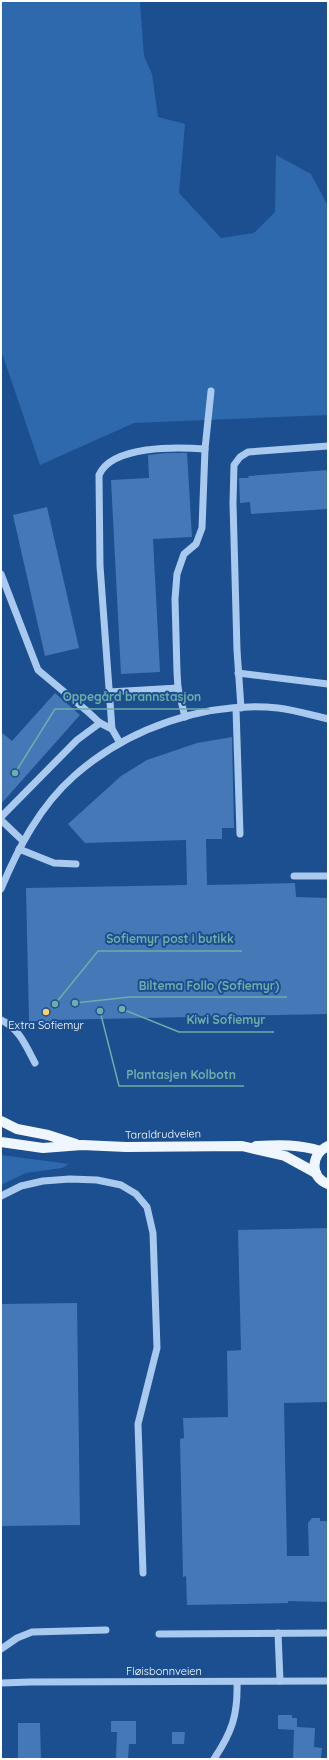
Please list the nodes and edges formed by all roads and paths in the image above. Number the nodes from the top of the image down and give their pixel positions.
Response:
1 (211, 391) dead end
2 (328, 446) edge
3 (204, 449) junction
4 (1, 574) edge
5 (238, 673) junction
6 (328, 684) edge
7 (178, 688) junction
8 (109, 692) junction
9 (238, 708) junction
10 (185, 717) junction
11 (328, 719) edge
12 (100, 723) junction
13 (112, 729) junction
14 (120, 743) junction
15 (1, 818) edge
16 (240, 834) dead end
17 (23, 841) junction
18 (18, 849) junction
19 (76, 864) dead end
20 (294, 876) dead end
21 (328, 876) edge
22 (1, 889) edge
23 (1, 1020) edge
24 (35, 1062) dead end
25 (1, 1121) edge
26 (1, 1142) edge
27 (82, 1145) junction
28 (244, 1147) junction
29 (324, 1149) edge
30 (316, 1173) junction
31 (328, 1184) edge
32 (1, 1196) edge
33 (142, 1573) dead end
34 (106, 1630) dead end
35 (278, 1633) junction
36 (328, 1633) edge
37 (159, 1634) dead end
38 (1, 1649) edge
39 (280, 1681) junction
40 (328, 1681) edge
41 (237, 1682) junction
42 (1, 1684) edge
43 (214, 1759) edge

1 - 3 street
2 - 5 street
3 - 7 street
3 - 8 street
4 - 12 street
5 - 6 street
5 - 9 street
7 - 8 street
7 - 10 street
8 - 13 street
9 - 10 street
9 - 11 street
9 - 16 street
10 - 14 street
12 - 13 street
12 - 15 street
13 - 14 street
14 - 17 street
15 - 17 street
17 - 18 street
18 - 19 street
18 - 22 street
20 - 21 street
23 - 24 street
25 - 27 main road, Taraldrudveien
26 - 27 main road, Taraldrudveien
27 - 28 main road, Taraldrudveien
28 - 29 main road, Taraldrudveien
28 - 30 main road, Taraldrudveien
29 - 30 main road
30 - 31 main road, Taraldrudveien
32 - 33 street
34 - 38 street
35 - 36 street
35 - 37 street
35 - 39 street
39 - 40 street, Fløisbonnveien
39 - 41 street, Fløisbonnveien
41 - 42 street, Fløisbonnveien
41 - 43 street

